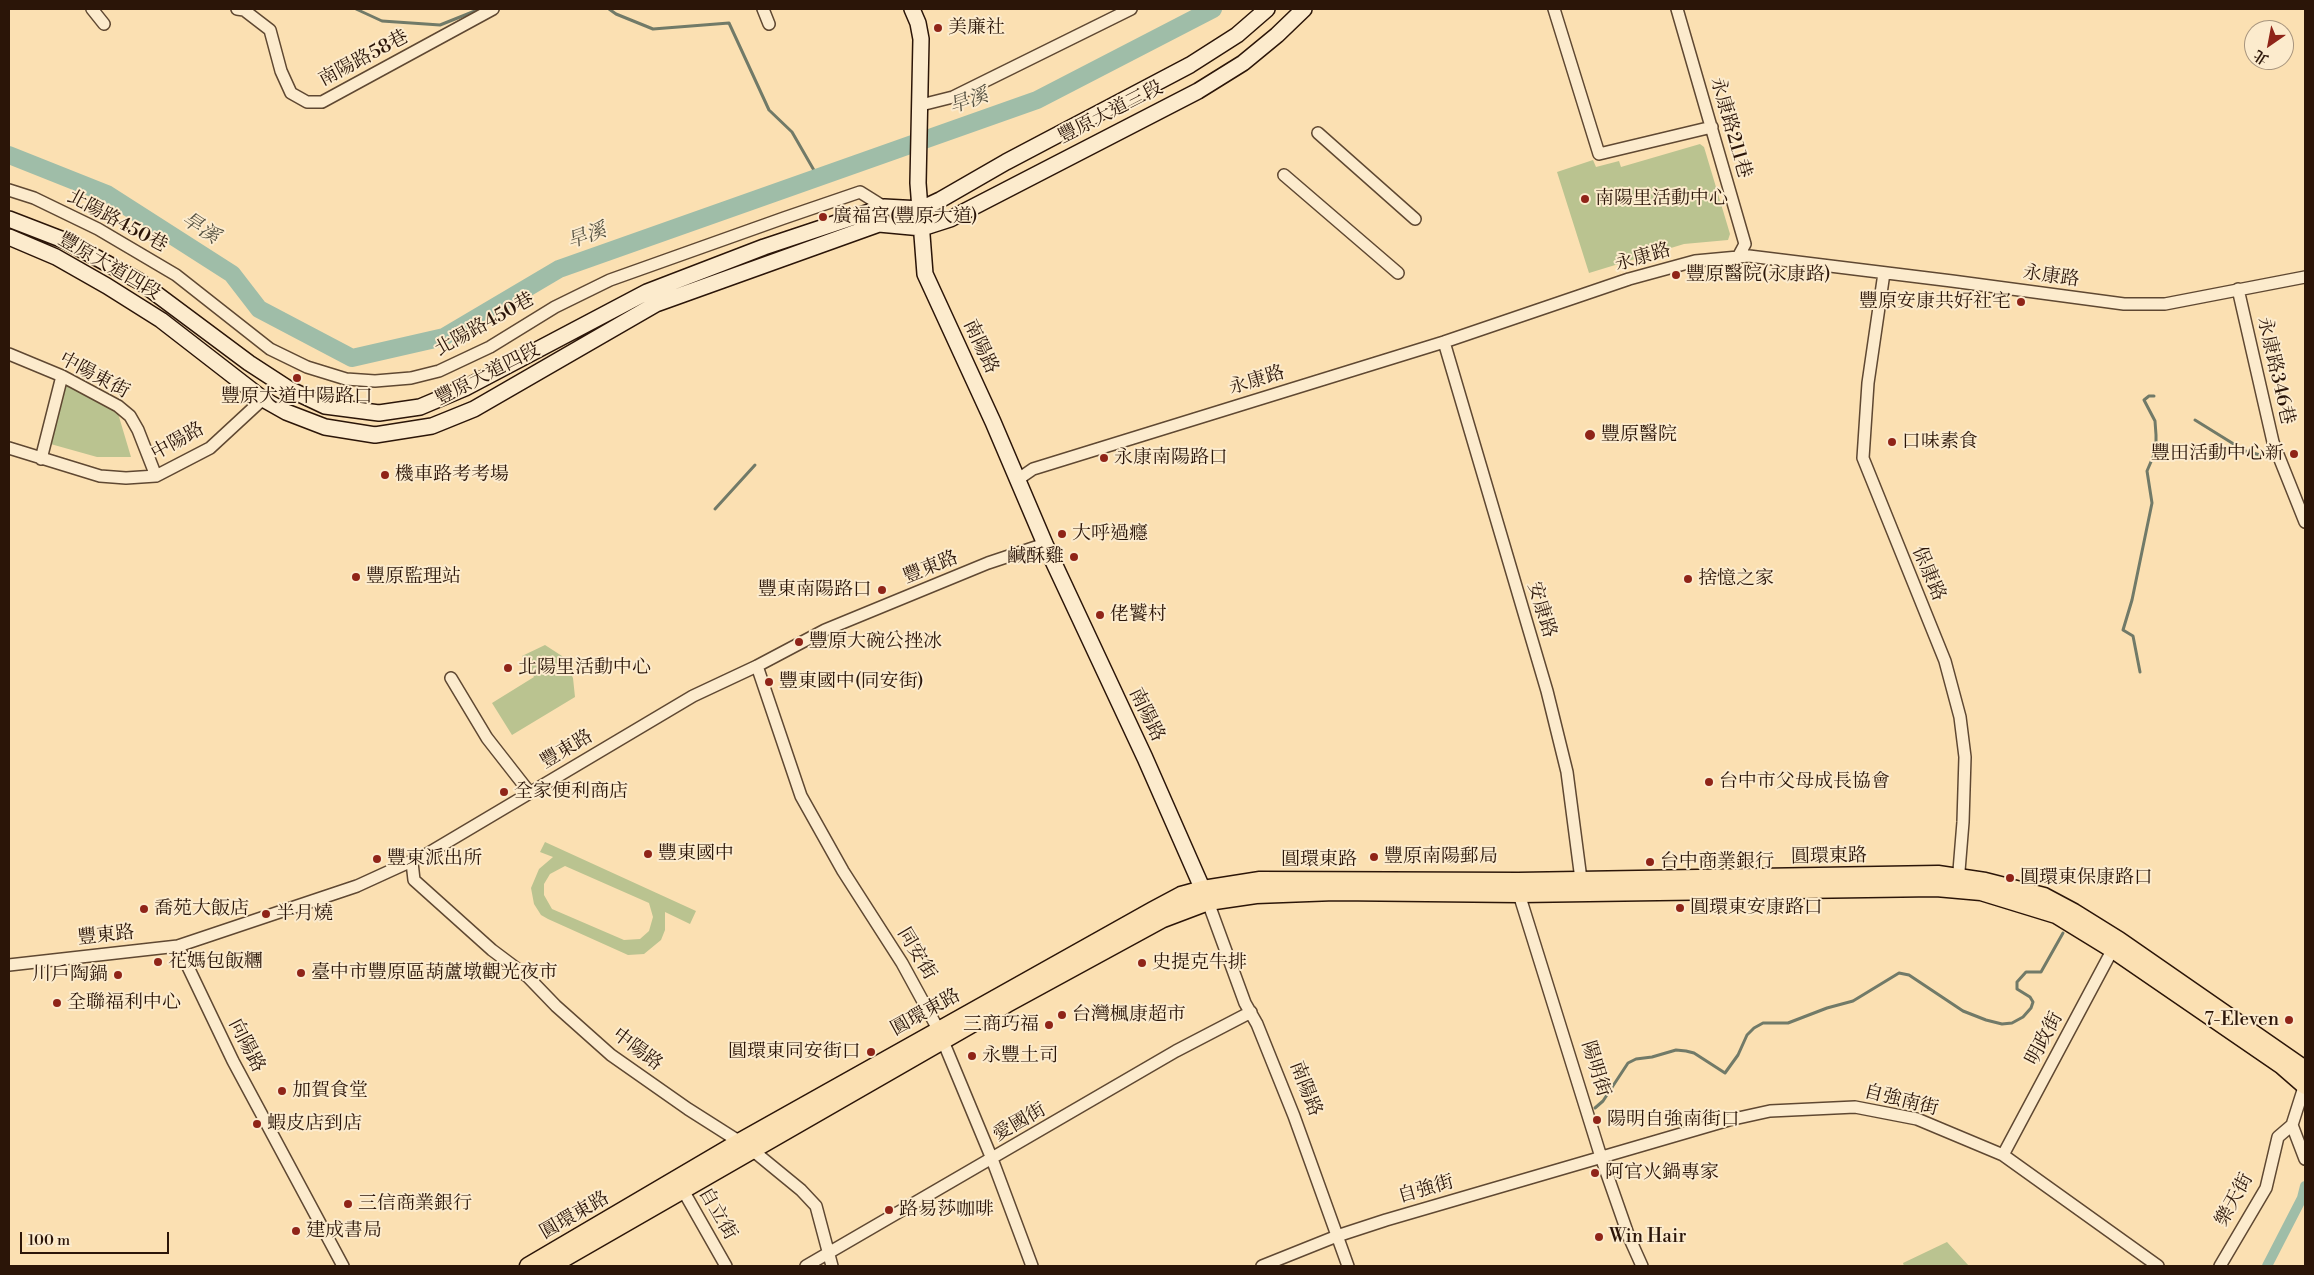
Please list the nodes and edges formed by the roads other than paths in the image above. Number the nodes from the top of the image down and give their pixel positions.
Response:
1 (92, 9) edge
2 (237, 9) edge
3 (493, 9) edge
4 (763, 9) edge
5 (912, 9) edge
6 (1131, 9) edge
7 (1267, 9) edge
8 (1304, 9) edge
9 (1554, 9) edge
10 (1677, 9) edge
11 (104, 24) dead end
12 (769, 24) dead end
13 (921, 109) junction
14 (1712, 127) junction
15 (1318, 133) dead end
16 (1284, 175) dead end
17 (9, 190) edge
18 (884, 206) junction
19 (921, 209) junction
20 (9, 219) edge
21 (1415, 220) dead end
22 (922, 228) junction
23 (9, 238) edge
24 (1738, 257) junction
25 (1398, 273) dead end
26 (1884, 273) junction
27 (2305, 277) edge
28 (2238, 289) junction
29 (1444, 342) junction
30 (9, 354) edge
31 (62, 376) junction
32 (263, 399) junction
33 (9, 448) edge
34 (41, 459) junction
35 (156, 476) junction
36 (1017, 480) junction
37 (2305, 522) edge
38 (1045, 544) junction
39 (757, 666) junction
40 (451, 678) dead end
41 (530, 793) junction
42 (412, 862) junction
43 (1958, 883) junction
44 (1582, 887) junction
45 (1518, 888) junction
46 (1205, 895) junction
47 (2116, 945) junction
48 (178, 946) junction
49 (9, 965) edge
50 (1251, 1012) junction
51 (941, 1034) junction
52 (2305, 1069) edge
53 (2305, 1086) edge
54 (2292, 1125) junction
55 (745, 1146) junction
56 (2003, 1155) junction
57 (1602, 1157) junction
58 (992, 1159) junction
59 (2305, 1159) edge
60 (680, 1184) junction
61 (1337, 1236) junction
62 (828, 1253) junction
63 (343, 1266) edge
64 (528, 1266) edge
65 (551, 1266) edge
66 (726, 1266) edge
67 (806, 1266) edge
68 (832, 1266) edge
69 (1032, 1266) edge
70 (1262, 1266) edge
71 (1348, 1266) edge
72 (1642, 1266) edge
73 (2158, 1266) edge
74 (2220, 1266) edge

1 - 11 street
2 - 3 street, 南陽路58巷
4 - 12 street
5 - 13 street
6 - 13 street
7 - 19 street, 豐原大道三段
8 - 22 street, 豐原大道三段
9 - 14 street
10 - 14 street, 永康路211巷
13 - 19 street, 南陽路
14 - 24 street, 永康路211巷
15 - 21 street
16 - 25 street
17 - 18 street, 北陽路450巷
18 - 19 street, 豐原大道四段
18 - 20 street, 豐原大道四段
19 - 22 street, 南陽路
22 - 32 street, 豐原大道四段
22 - 36 street, 南陽路
23 - 32 street, 豐原大道四段
24 - 26 street, 永康路
24 - 29 street, 永康路
26 - 28 street, 永康路
26 - 43 street, 保康路
27 - 28 street, 永康路
28 - 37 street, 永康路346巷
29 - 36 street, 永康路
29 - 44 street, 安康路
30 - 31 street, 中陽東街
31 - 34 street
31 - 35 street, 中陽東街
32 - 35 street, 中陽路
33 - 34 street, 中陽路
34 - 35 street, 中陽路
36 - 38 street, 南陽路
38 - 39 street, 豐東路
38 - 46 street, 南陽路
39 - 41 street, 豐東路
39 - 51 street, 同安街
40 - 41 street
41 - 42 street, 豐東路
42 - 48 street, 豐東路
42 - 55 street, 中陽路
43 - 44 main road, 圓環東路
43 - 47 main road, 圓環東路
44 - 45 main road, 圓環東路
45 - 46 main road, 圓環東路
45 - 57 street, 陽明街
46 - 50 street, 南陽路
46 - 51 main road, 圓環東路
47 - 52 main road, 圓環東路
47 - 53 main road, 圓環東路
47 - 56 street, 明政街
48 - 49 street, 豐東路
48 - 63 street, 向陽路
50 - 58 street, 愛國街
50 - 61 street, 南陽路
51 - 55 main road, 圓環東路
51 - 58 street, 同安街
53 - 54 street
54 - 59 street
54 - 74 street, 樂天街
55 - 60 main road, 圓環東路
55 - 62 street, 中陽路
56 - 57 street, 自強南街
56 - 73 street, 自強南街
57 - 61 street, 自強街
57 - 72 street, 陽明街
58 - 62 street, 愛國街
58 - 69 street, 同安街
60 - 64 main road, 圓環東路
60 - 65 main road, 圓環東路
60 - 66 street, 自立街
61 - 70 street, 自強街
61 - 71 street, 南陽路
62 - 67 street, 愛國街
62 - 68 street, 中陽路

